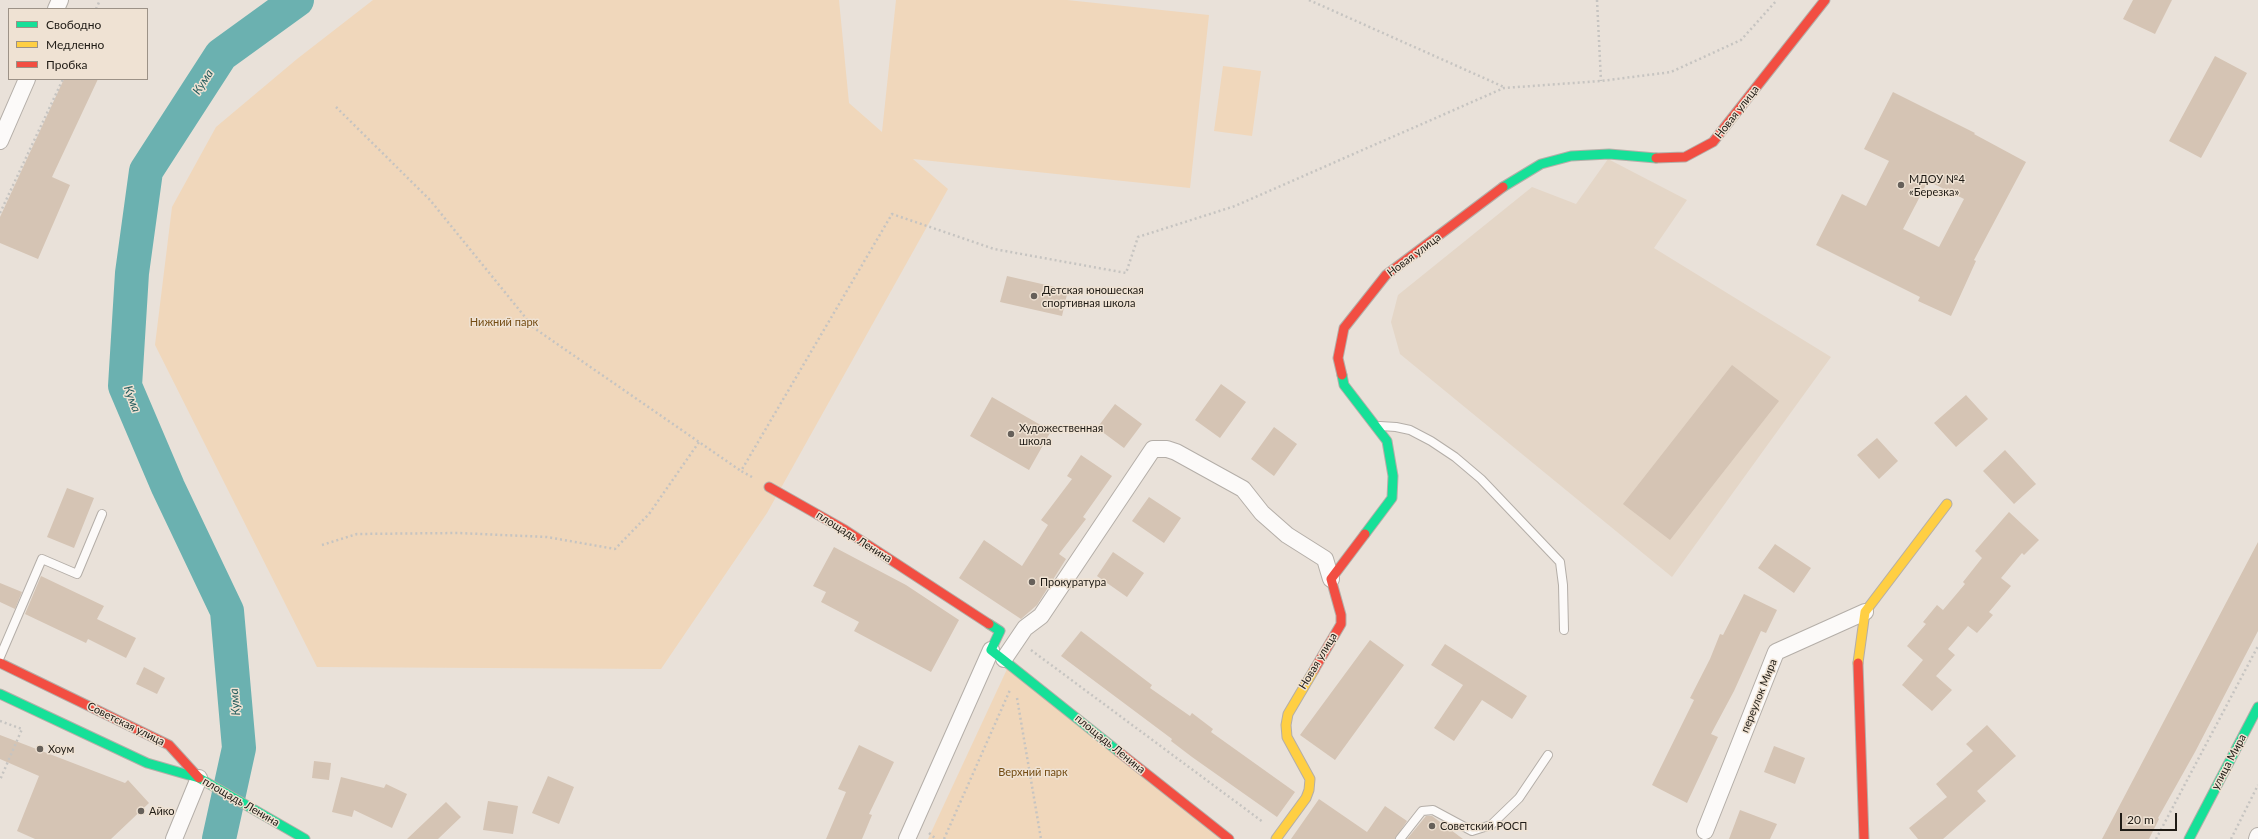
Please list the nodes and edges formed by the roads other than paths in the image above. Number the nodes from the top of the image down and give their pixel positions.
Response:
1 (1825, 0) edge
2 (26, 80) edge
3 (0, 141) edge
4 (1375, 426) junction
5 (770, 487) road end
6 (1947, 504) dead end
7 (102, 514) dead end
8 (1331, 579) junction
9 (1865, 612) junction
10 (1564, 630) dead end
11 (997, 654) junction
12 (0, 657) edge
13 (0, 663) edge
14 (0, 694) edge
15 (2258, 707) edge
16 (1548, 755) dead end
17 (199, 778) junction
18 (1705, 831) dead end
19 (1278, 837) edge
20 (174, 839) edge
21 (305, 839) edge
22 (907, 839) edge
23 (1229, 839) edge
24 (1400, 839) edge
25 (1864, 839) edge
26 (2189, 839) edge

1 - 4 street, Новая улица
2 - 3 street
4 - 8 street, Новая улица
4 - 10 lane
5 - 11 street, площадь Ленина
6 - 9 street, переулок Мира
7 - 12 lane
8 - 11 street
8 - 19 street, Новая улица
9 - 18 street, переулок Мира
9 - 25 street, переулок Мира
11 - 22 street, площадь Ленина
11 - 23 street, площадь Ленина
13 - 17 street, Советская улица
14 - 17 street
15 - 26 street, улица Мира
16 - 24 lane
17 - 20 street
17 - 21 street, площадь Ленина

